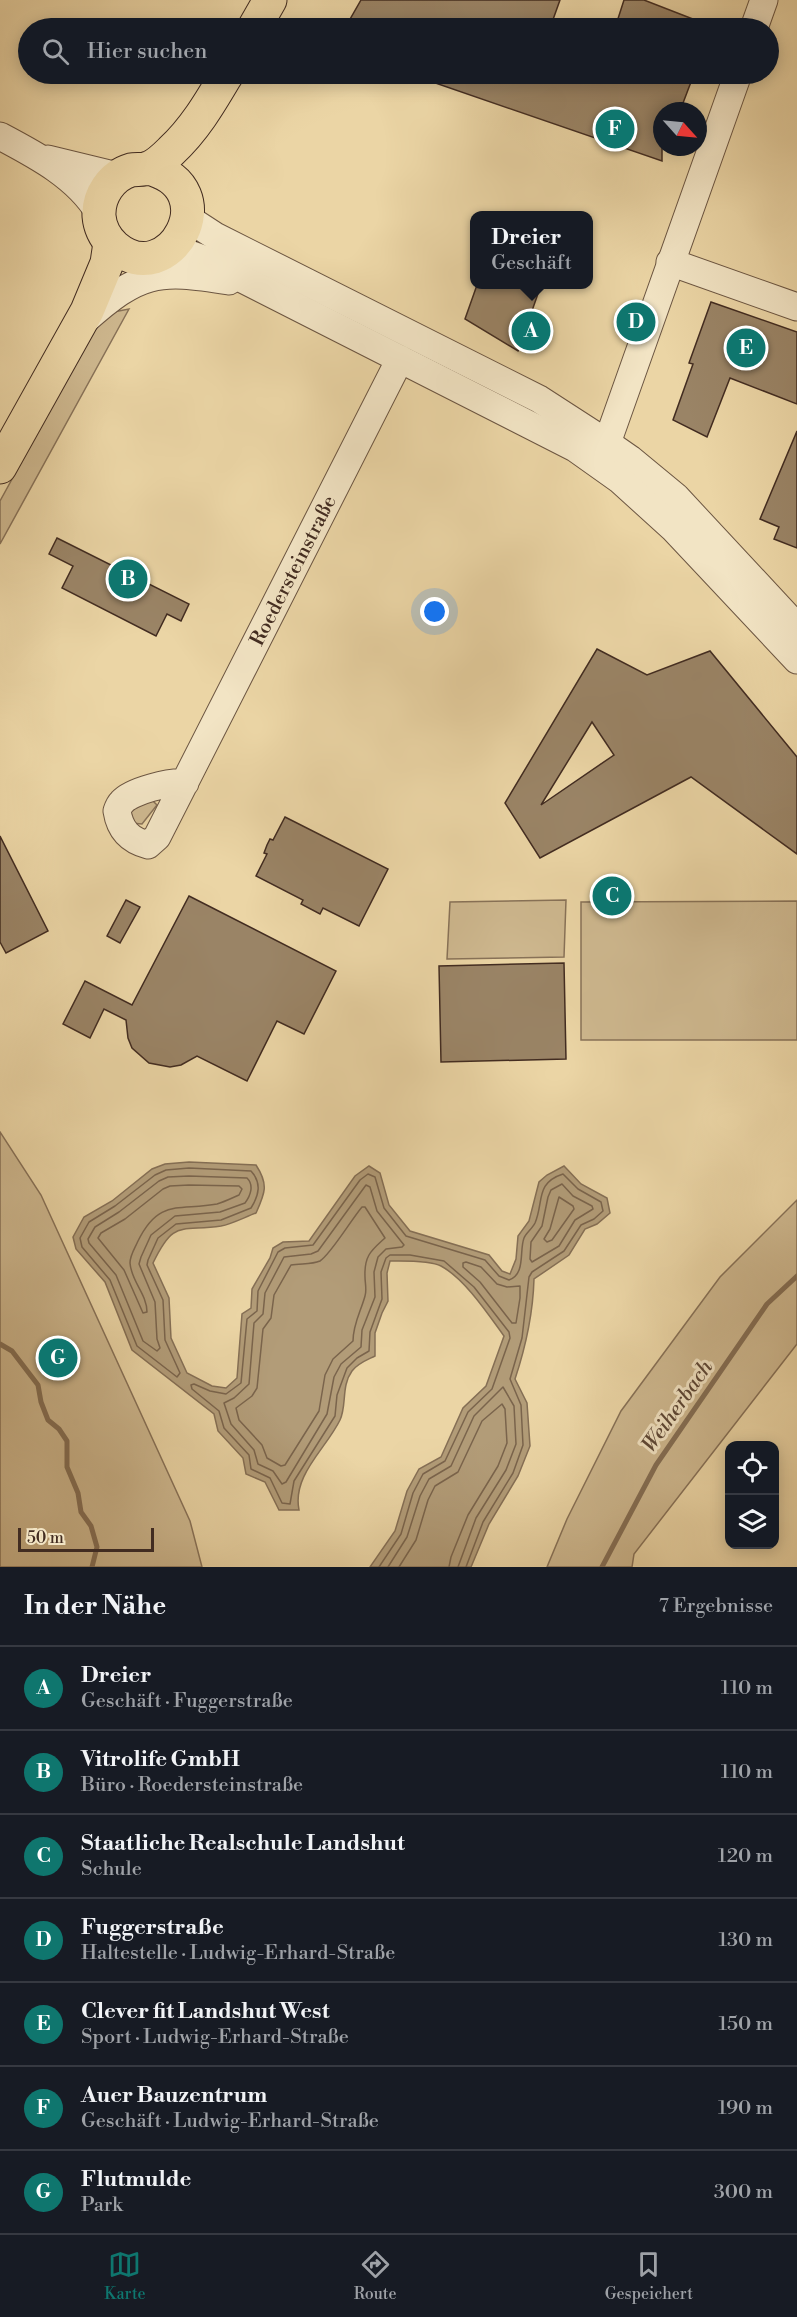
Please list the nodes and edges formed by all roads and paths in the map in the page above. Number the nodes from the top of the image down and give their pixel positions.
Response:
1 (270, 0) edge
2 (764, 0) edge
3 (260, 18) edge
4 (758, 18) edge
5 (221, 84) edge
6 (734, 84) edge
7 (204, 112) junction
8 (0, 136) edge
9 (38, 156) junction
10 (133, 172) junction
11 (185, 202) junction
12 (129, 241) junction
13 (670, 262) junction
14 (251, 284) junction
15 (797, 307) edge
16 (83, 319) junction
17 (400, 359) junction
18 (603, 454) junction
19 (0, 467) edge
20 (797, 627) edge
21 (797, 660) edge
22 (184, 783) dead end

1 - 3 main road
2 - 4 street
5 - 7 main road
6 - 13 street
7 - 10 main road
7 - 11 main road
8 - 9 street
9 - 10 street
9 - 12 street
10 - 11 main road
10 - 12 main road
11 - 12 main road
11 - 18 street
12 - 14 street
12 - 16 main road
13 - 15 street
13 - 18 street
14 - 16 street
14 - 17 street
16 - 19 main road
17 - 18 street
17 - 22 street, Roedersteinstraße
18 - 20 street
18 - 21 street

